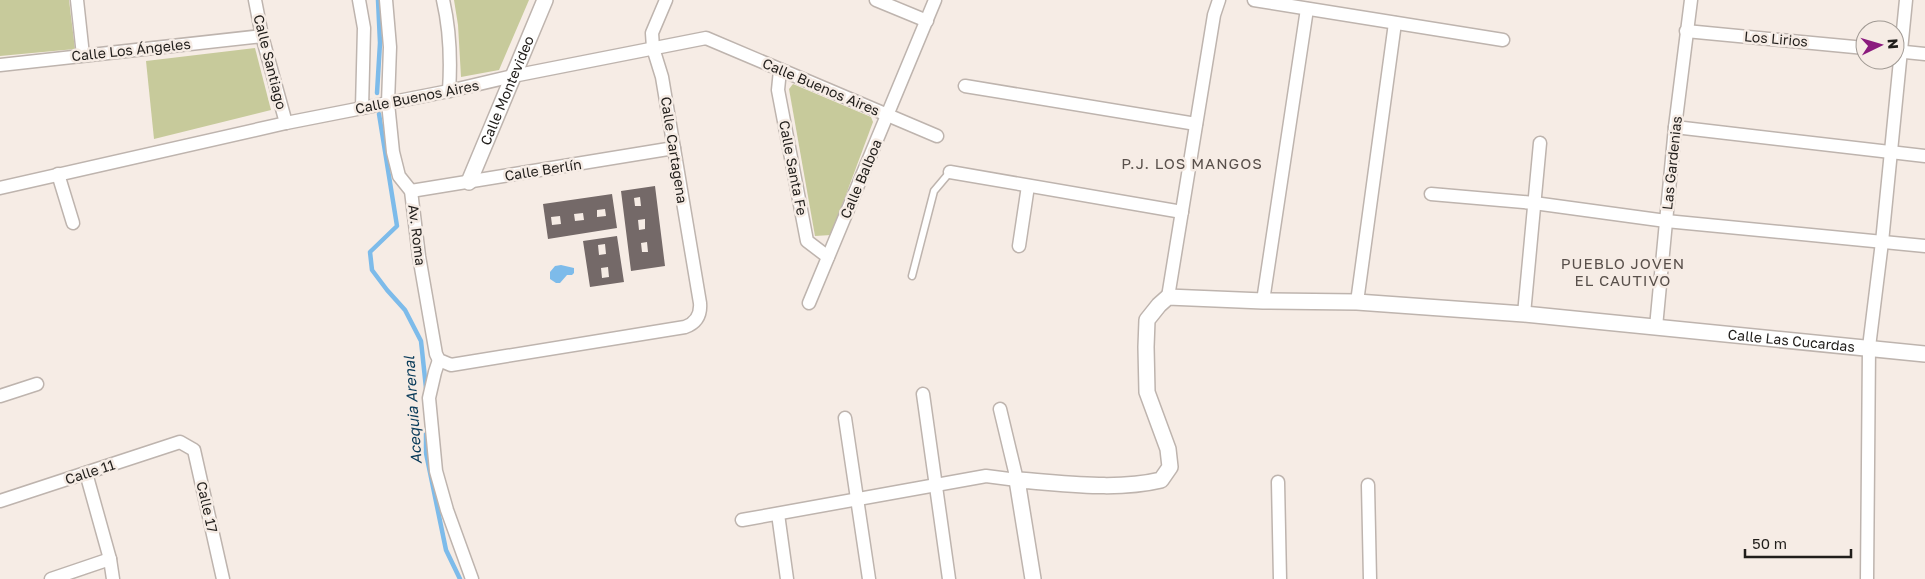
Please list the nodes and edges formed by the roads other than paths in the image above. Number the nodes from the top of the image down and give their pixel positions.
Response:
1 (77, 0) edge
2 (255, 0) edge
3 (359, 0) edge
4 (386, 0) edge
5 (443, 0) edge
6 (545, 0) edge
7 (666, 0) edge
8 (876, 0) edge
9 (935, 0) edge
10 (1219, 0) edge
11 (1254, 0) edge
12 (1691, 0) edge
13 (1906, 0) edge
14 (1307, 9) junction
15 (1903, 20) edge
16 (927, 21) junction
17 (1395, 23) junction
18 (1686, 31) junction
19 (262, 36) junction
20 (1503, 40) dead end
21 (1855, 47) edge
22 (653, 48) junction
23 (1905, 52) edge
24 (1925, 54) edge
25 (83, 55) junction
26 (0, 64) edge
27 (780, 70) junction
28 (1896, 70) edge
29 (513, 76) junction
30 (965, 86) dead end
31 (449, 91) junction
32 (388, 103) junction
33 (362, 108) junction
34 (888, 115) junction
35 (286, 123) junction
36 (1196, 124) junction
37 (1675, 127) junction
38 (938, 136) dead end
39 (1540, 143) dead end
40 (674, 148) junction
41 (1890, 152) junction
42 (1925, 156) edge
43 (950, 172) joint
44 (58, 174) junction
45 (469, 182) junction
46 (1028, 186) junction
47 (0, 188) edge
48 (411, 191) junction
49 (1431, 194) dead end
50 (1534, 203) junction
51 (1182, 212) junction
52 (1666, 221) junction
53 (73, 224) dead end
54 (1882, 242) junction
55 (1019, 246) dead end
56 (1925, 246) edge
57 (828, 257) junction
58 (912, 276) dead end
59 (1168, 297) junction
60 (1263, 301) junction
61 (1357, 302) junction
62 (808, 303) dead end
63 (1524, 314) junction
64 (1656, 326) junction
65 (1869, 347) junction
66 (1925, 354) edge
67 (437, 357) junction
68 (37, 384) dead end
69 (924, 394) dead end
70 (0, 396) edge
71 (1000, 409) dead end
72 (846, 418) dead end
73 (180, 442) joint
74 (86, 473) junction
75 (1018, 480) junction
76 (1278, 482) dead end
77 (936, 485) junction
78 (1368, 485) dead end
79 (857, 499) junction
80 (0, 501) edge
81 (778, 514) junction
82 (742, 520) dead end
83 (110, 559) junction
84 (51, 579) edge
85 (113, 579) edge
86 (223, 579) edge
87 (472, 579) edge
88 (787, 579) edge
89 (869, 579) edge
90 (949, 579) edge
91 (1033, 579) edge
92 (1280, 579) edge
93 (1370, 579) edge
94 (1867, 579) edge

1 - 25 street
2 - 19 street, Calle Santiago
3 - 33 street
4 - 32 street, Av. Roma
5 - 31 street
6 - 29 street, Calle Montevideo
7 - 22 street, Calle Cartagena
8 - 16 street
9 - 16 street, Calle Balboa
10 - 36 street
11 - 14 street
12 - 18 street, Las Gardenias
13 - 15 street
14 - 17 street
14 - 60 street
16 - 34 street, Calle Balboa
17 - 20 street
17 - 61 street
18 - 21 street, Los Lirios
18 - 37 street, Las Gardenias
19 - 25 street, Calle Los Ángeles
19 - 35 street, Calle Santiago
22 - 27 street, Calle Buenos Aires
22 - 29 street, Calle Buenos Aires
22 - 40 street, Calle Cartagena
23 - 24 street
25 - 26 street, Calle Los Ángeles
27 - 34 street, Calle Buenos Aires
27 - 57 street, Calle Santa Fe
28 - 41 street
29 - 31 street, Calle Buenos Aires
29 - 45 street, Calle Montevideo
30 - 36 street
31 - 32 street, Calle Buenos Aires
32 - 33 street, Calle Buenos Aires
32 - 48 street, Av. Roma
33 - 35 street, Calle Buenos Aires
34 - 38 street, Calle Buenos Aires
34 - 57 street, Calle Balboa
35 - 44 street, Calle Buenos Aires
36 - 51 street
37 - 41 street
37 - 52 street, Las Gardenias
39 - 50 street
40 - 45 street, Calle Berlín
40 - 67 street, Calle Cartagena
41 - 42 street
41 - 54 street
43 - 46 street
43 - 58 lane
44 - 47 street, Calle Buenos Aires
44 - 53 street
45 - 48 street, Calle Berlín
46 - 51 street
46 - 55 street
48 - 67 street, Av. Roma
49 - 50 street
50 - 52 street
50 - 63 street
51 - 59 street
52 - 54 street
52 - 64 street, Las Gardenias
54 - 56 street
54 - 65 street
57 - 62 street, Calle Balboa
59 - 60 street, Calle Las Cucardas
59 - 75 street
60 - 61 street, Calle Las Cucardas
61 - 63 street, Calle Las Cucardas
63 - 64 street, Calle Las Cucardas
64 - 65 street, Calle Las Cucardas
65 - 66 street, Calle Las Cucardas
65 - 94 street
67 - 87 street
68 - 70 street
69 - 77 street
71 - 75 street
72 - 79 street
73 - 74 street, Calle 11
73 - 86 street, Calle 17
74 - 80 street, Calle 11
74 - 83 street
75 - 77 street
75 - 91 street
76 - 92 street
77 - 79 street
77 - 90 street
78 - 93 street
79 - 81 street
79 - 89 street
81 - 82 street
81 - 88 street
83 - 84 street
83 - 85 street

